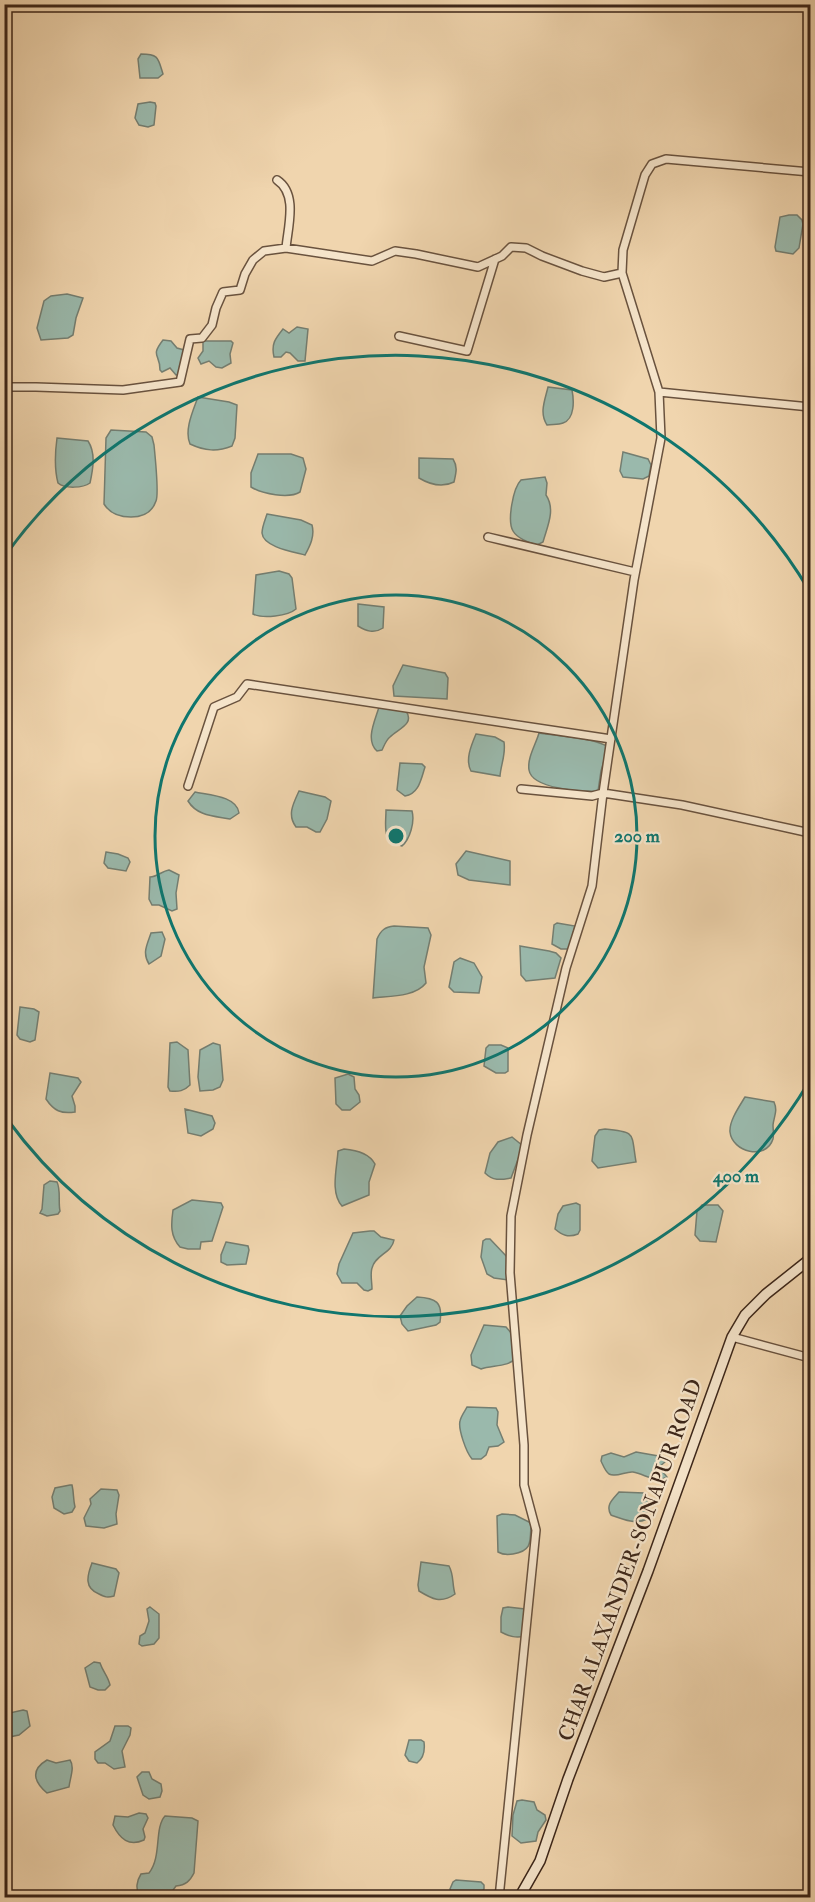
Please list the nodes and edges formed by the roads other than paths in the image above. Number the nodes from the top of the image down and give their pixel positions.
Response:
1 (810, 172) edge
2 (277, 180) dead end
3 (286, 248) junction
4 (495, 259) junction
5 (622, 273) junction
6 (399, 336) dead end
7 (4, 387) edge
8 (659, 392) junction
9 (810, 407) edge
10 (488, 537) dead end
11 (635, 572) junction
12 (611, 739) junction
13 (188, 786) dead end
14 (521, 789) dead end
15 (603, 793) junction
16 (810, 833) edge
17 (810, 1259) edge
18 (732, 1337) junction
19 (810, 1358) edge
20 (499, 1898) edge
21 (519, 1898) edge

1 - 5 street
2 - 3 street
3 - 4 street
3 - 7 street
4 - 5 street
4 - 6 street
5 - 8 street
8 - 9 street
8 - 11 street
10 - 11 street
11 - 12 street
12 - 13 street
12 - 15 street
14 - 15 street
15 - 16 street
15 - 20 street
17 - 18 main road, CHAR ALAXANDER-SONAPUR ROAD
18 - 19 street
18 - 21 main road, CHAR ALAXANDER-SONAPUR ROAD

